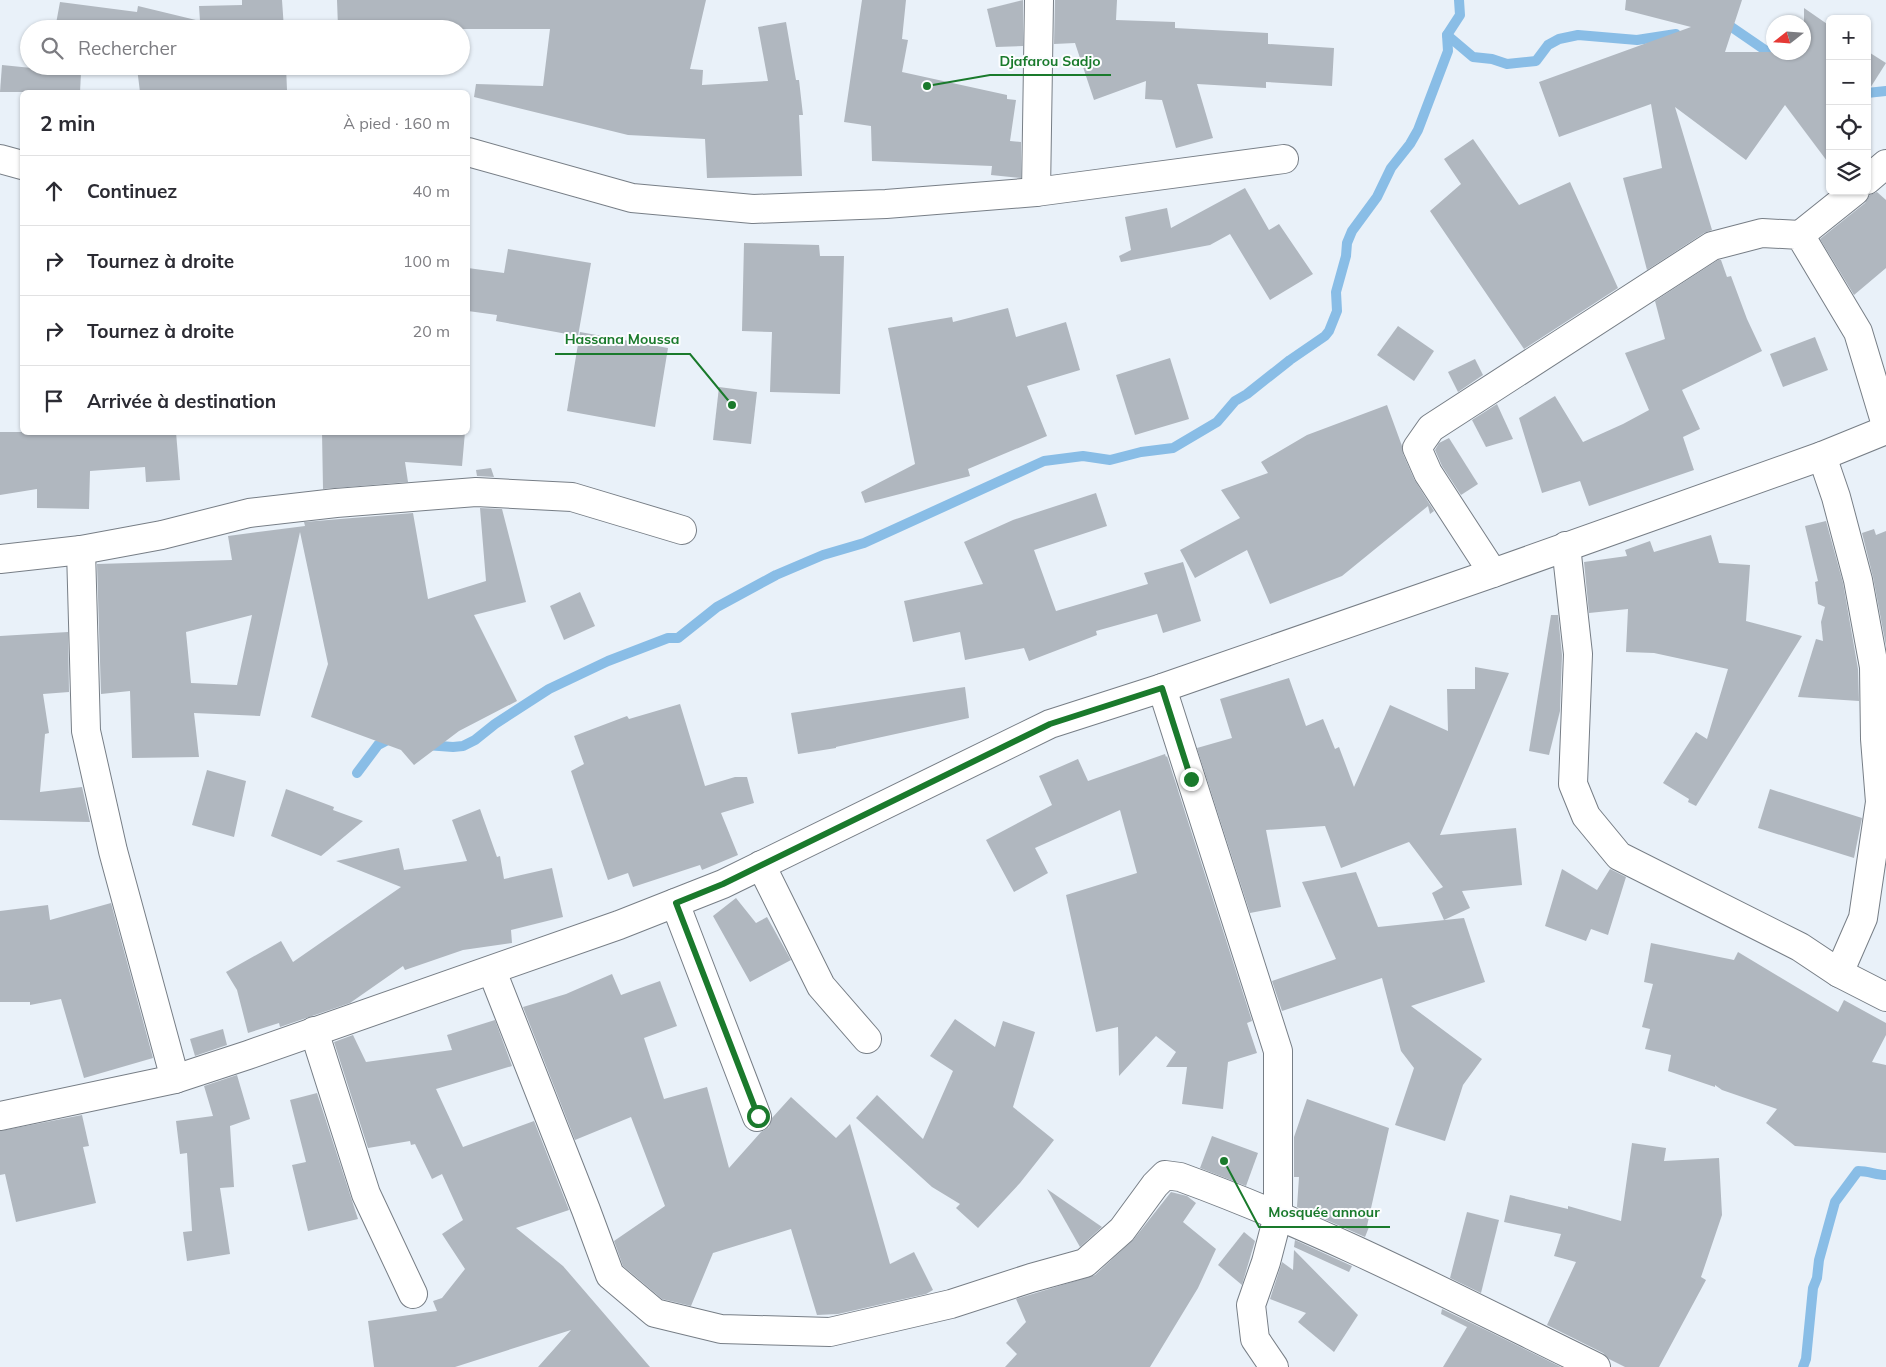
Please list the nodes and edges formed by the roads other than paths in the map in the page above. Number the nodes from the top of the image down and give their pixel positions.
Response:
1 (1039, 0) edge
2 (470, 153) edge
3 (0, 159) edge
4 (1284, 160) dead end
5 (20, 164) edge
6 (1886, 164) edge
7 (1871, 177) edge
8 (1036, 192) junction
9 (1850, 195) edge
10 (1800, 235) junction
11 (1886, 425) edge
12 (1886, 430) edge
13 (1822, 456) junction
14 (682, 530) dead end
15 (1566, 546) junction
16 (81, 550) junction
17 (0, 559) edge
18 (1493, 573) junction
19 (1162, 688) junction
20 (762, 865) junction
21 (676, 903) junction
22 (492, 971) junction
23 (1839, 973) junction
24 (1886, 997) edge
25 (314, 1032) junction
26 (868, 1039) dead end
27 (175, 1079) junction
28 (0, 1116) edge
29 (758, 1116) dead end
30 (1278, 1216) junction
31 (413, 1294) dead end
32 (1274, 1367) edge
33 (1596, 1367) edge

1 - 8 street
2 - 8 street
3 - 5 street
4 - 8 street
6 - 7 street
9 - 10 street
10 - 11 street
10 - 18 street
12 - 13 street
13 - 15 street
13 - 23 street
14 - 16 street
15 - 18 street
15 - 23 street
16 - 17 street
16 - 27 street
18 - 19 street
19 - 20 street
19 - 30 street
20 - 21 street
20 - 26 street
21 - 22 street
21 - 29 street
22 - 25 street
22 - 30 street
23 - 24 street
25 - 27 street
25 - 31 street
27 - 28 street
30 - 32 street
30 - 33 street

